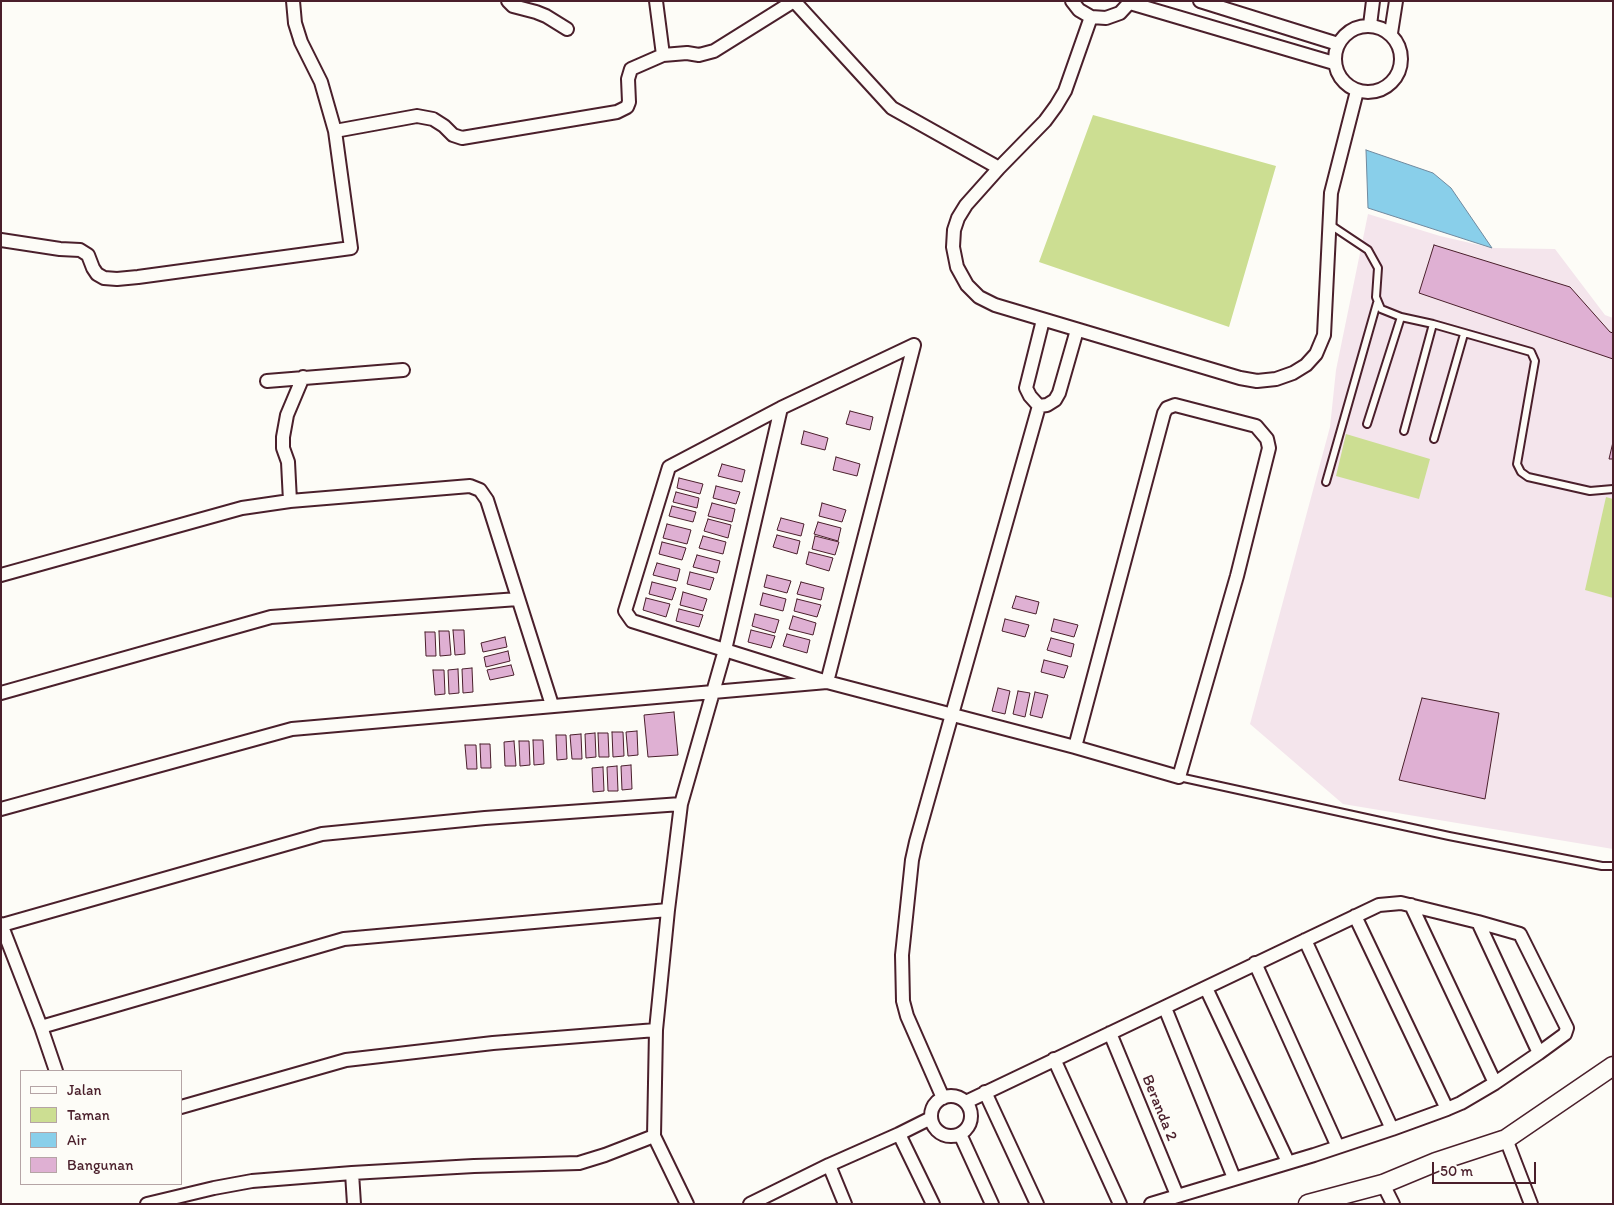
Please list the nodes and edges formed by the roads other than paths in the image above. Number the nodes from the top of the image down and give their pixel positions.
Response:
1 (293, 1) edge
2 (508, 1) edge
3 (656, 1) edge
4 (1072, 1) edge
5 (1200, 1) edge
6 (1373, 1) edge
7 (1396, 1) edge
8 (1131, 2) edge
9 (1091, 17) junction
10 (1370, 25) junction
11 (567, 30) dead end
12 (1391, 33) junction
13 (1338, 44) junction
14 (663, 55) junction
15 (1334, 64) junction
16 (1357, 91) junction
17 (335, 131) junction
18 (998, 168) junction
19 (1329, 224) junction
20 (1, 240) edge
21 (1377, 303) junction
22 (1401, 317) junction
23 (1043, 320) junction
24 (1433, 324) junction
25 (1077, 330) junction
26 (1464, 334) junction
27 (402, 370) dead end
28 (304, 377) junction
29 (267, 380) dead end
30 (1039, 406) junction
31 (781, 408) junction
32 (1367, 424) dead end
33 (1404, 431) dead end
34 (1434, 440) dead end
35 (1326, 482) dead end
36 (1613, 489) edge
37 (290, 501) junction
38 (1, 575) edge
39 (518, 599) junction
40 (725, 650) junction
41 (827, 682) junction
42 (1, 693) edge
43 (712, 693) junction
44 (552, 705) junction
45 (951, 715) junction
46 (1075, 747) junction
47 (1179, 777) junction
48 (681, 804) junction
49 (1, 809) edge
50 (1613, 866) edge
51 (1411, 905) junction
52 (668, 910) junction
53 (1355, 916) junction
54 (1478, 922) junction
55 (2, 925) edge
56 (1305, 940) junction
57 (1255, 963) junction
58 (1206, 988) junction
59 (1165, 1008) junction
60 (42, 1027) junction
61 (656, 1030) junction
62 (1110, 1033) junction
63 (1539, 1053) junction
64 (1054, 1059) junction
65 (1613, 1066) edge
66 (56, 1070) edge
67 (1495, 1082) junction
68 (985, 1092) junction
69 (943, 1098) junction
70 (966, 1102) junction
71 (182, 1107) edge
72 (1447, 1109) junction
73 (931, 1118) junction
74 (1392, 1130) junction
75 (899, 1134) junction
76 (960, 1134) junction
77 (654, 1136) junction
78 (1506, 1139) junction
79 (1338, 1147) junction
80 (1288, 1162) junction
81 (829, 1165) junction
82 (352, 1173) junction
83 (1234, 1178) junction
84 (1383, 1184) junction
85 (1177, 1195) junction
86 (758, 1202) edge
87 (148, 1204) edge
88 (354, 1204) edge
89 (687, 1204) edge
90 (846, 1204) edge
91 (933, 1204) edge
92 (992, 1204) edge
93 (1036, 1204) edge
94 (1120, 1204) edge
95 (1151, 1204) edge
96 (1308, 1204) edge
97 (1392, 1204) edge
98 (1531, 1204) edge

1 - 17 street
2 - 11 street
3 - 14 street
4 - 9 street
5 - 13 street
6 - 10 street
7 - 12 street
8 - 9 street
8 - 15 street
9 - 18 street
10 - 12 street
10 - 13 street
12 - 16 street
13 - 15 street
14 - 17 street
14 - 18 street
15 - 16 street
16 - 19 street
17 - 20 street
18 - 23 street
19 - 21 lane
19 - 25 street
21 - 22 lane
21 - 35 lane
22 - 24 lane
22 - 32 lane
23 - 25 street
23 - 30 street
24 - 26 lane
24 - 33 lane
25 - 30 street
26 - 34 lane
26 - 36 lane
27 - 28 street
28 - 29 street
28 - 37 street
30 - 45 street
31 - 40 street
31 - 40 street
31 - 41 street
37 - 38 street
37 - 39 street
39 - 42 street
39 - 44 street
40 - 41 street
40 - 43 street
41 - 43 street
41 - 45 street
43 - 44 street
43 - 48 street
44 - 49 street
45 - 46 street
45 - 69 street
46 - 47 street
46 - 47 street
47 - 50 lane
48 - 52 street
48 - 55 street
51 - 53 street
51 - 54 street
51 - 67 street
52 - 60 street
52 - 61 street
53 - 56 street
53 - 72 street
54 - 63 street
54 - 63 street
55 - 60 street
56 - 57 street
56 - 74 street
57 - 58 street
57 - 79 street
58 - 59 street
58 - 80 street
59 - 62 street
59 - 83 street
60 - 66 street
61 - 71 street
61 - 77 street
62 - 64 street
62 - 85 street, Beranda 2
63 - 67 street
64 - 68 street
64 - 94 street
65 - 78 street
67 - 72 street
68 - 70 street
68 - 93 street
69 - 70 street
69 - 73 street
70 - 76 street
72 - 74 street
73 - 75 street
73 - 76 street
74 - 79 street
75 - 81 street
75 - 91 street
76 - 92 street
77 - 82 street
77 - 89 street
78 - 84 street
78 - 98 street
79 - 80 street
80 - 83 street
81 - 86 street
81 - 90 street
82 - 87 street
82 - 88 street
83 - 85 street
84 - 96 street
84 - 97 street
85 - 95 street

